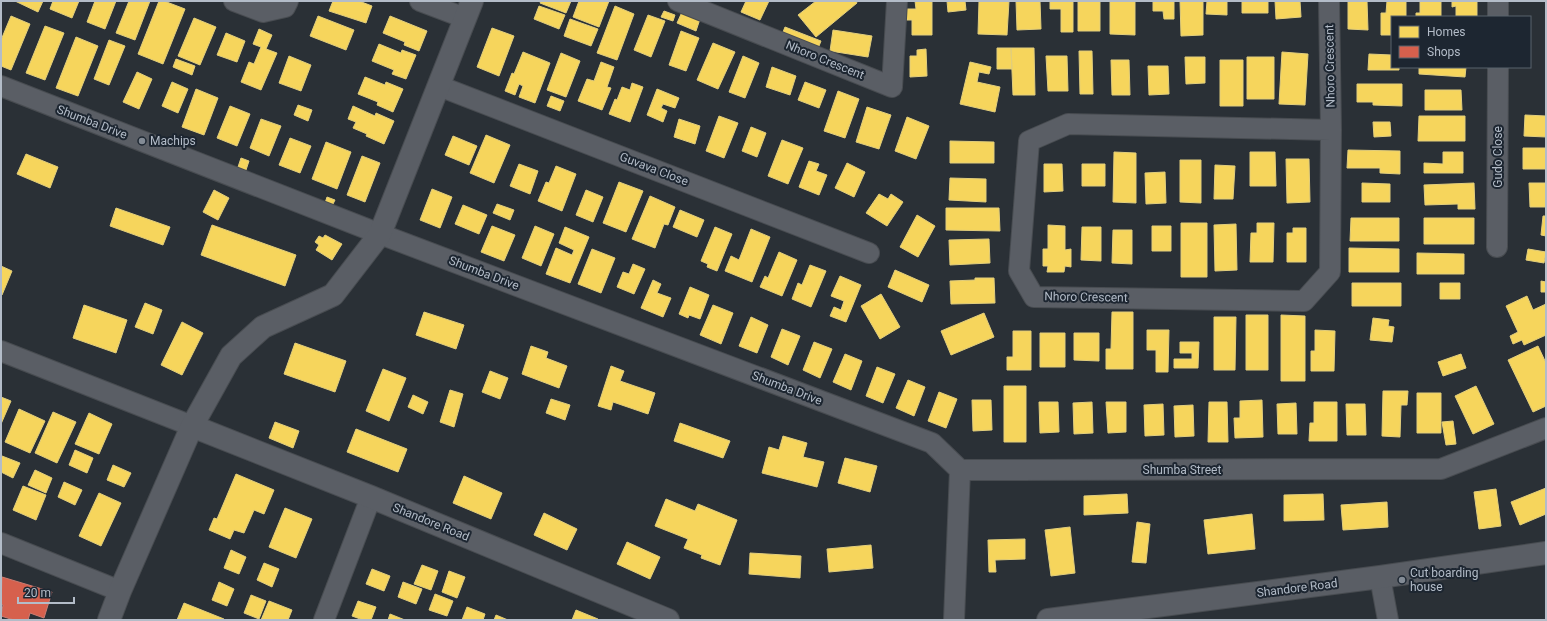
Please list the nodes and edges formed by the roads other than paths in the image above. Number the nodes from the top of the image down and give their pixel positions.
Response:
1 (234, 1) edge
2 (288, 1) edge
3 (420, 1) edge
4 (678, 1) edge
5 (897, 1) edge
6 (1329, 1) edge
7 (1498, 1) edge
8 (468, 9) edge
9 (1498, 16) edge
10 (1498, 68) edge
11 (1, 86) edge
12 (439, 86) junction
13 (1331, 130) junction
14 (380, 234) junction
15 (1497, 247) dead end
16 (869, 253) dead end
17 (1, 351) edge
18 (192, 426) junction
19 (1546, 428) edge
20 (960, 470) junction
21 (371, 497) junction
22 (1, 542) edge
23 (1546, 553) edge
24 (1380, 578) junction
25 (120, 591) junction
26 (109, 620) edge
27 (324, 620) edge
28 (668, 620) edge
29 (954, 620) edge
30 (1048, 620) edge
31 (1388, 620) edge

1 - 2 street
3 - 8 street
4 - 5 street, Nhoro Crescent
6 - 13 street, Nhoro Crescent
7 - 9 street
8 - 12 street
10 - 15 street, Gudo Close
11 - 14 street, Shumba Drive
12 - 14 street
12 - 16 street, Guvava Close
13 - 13 street, Nhoro Crescent
14 - 18 street
14 - 20 street, Shumba Drive
17 - 18 street
18 - 21 street, Shandore Road
18 - 25 street
19 - 20 street, Shumba Street
20 - 29 street
21 - 27 street
21 - 28 street, Shandore Road
22 - 25 street
23 - 24 street, Shandore Road
24 - 30 street, Shandore Road
24 - 31 street
25 - 26 street

